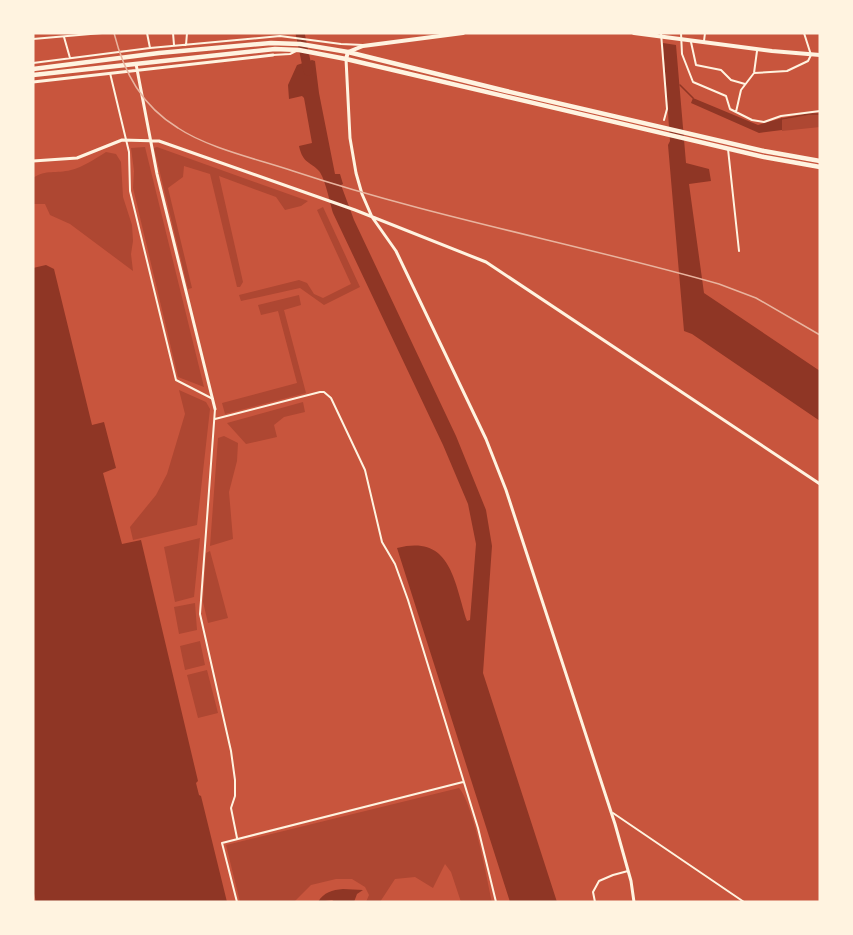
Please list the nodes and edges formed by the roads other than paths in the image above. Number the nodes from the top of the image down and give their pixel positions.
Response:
1 (102, 33) edge
2 (147, 33) edge
3 (173, 33) edge
4 (187, 33) edge
5 (463, 33) edge
6 (634, 33) edge
7 (681, 33) edge
8 (705, 33) edge
9 (804, 33) edge
10 (440, 34) edge
11 (76, 35) edge
12 (288, 35) edge
13 (661, 35) edge
14 (64, 37) junction
15 (33, 39) edge
16 (681, 39) junction
17 (691, 40) junction
18 (704, 42) junction
19 (319, 44) junction
20 (369, 44) junction
21 (186, 45) junction
22 (174, 46) junction
23 (150, 48) junction
24 (757, 49) junction
25 (299, 50) junction
26 (348, 52) junction
27 (820, 54) edge
28 (273, 55) joint
29 (811, 55) junction
30 (134, 56) junction
31 (70, 58) junction
32 (346, 59) junction
33 (33, 63) edge
34 (136, 63) junction
35 (33, 69) edge
36 (110, 73) junction
37 (754, 73) junction
38 (33, 75) edge
39 (33, 82) edge
40 (745, 84) junction
41 (820, 111) edge
42 (736, 112) junction
43 (664, 120) dead end
44 (668, 131) junction
45 (125, 140) junction
46 (729, 145) junction
47 (33, 161) edge
48 (820, 161) edge
49 (820, 167) edge
50 (372, 217) junction
51 (739, 251) dead end
52 (213, 399) junction
53 (215, 409) joint
54 (215, 419) junction
55 (820, 484) edge
56 (463, 782) junction
57 (611, 811) junction
58 (237, 838) junction
59 (628, 871) junction
60 (237, 902) edge
61 (496, 902) edge
62 (595, 902) edge
63 (634, 902) edge
64 (744, 902) edge

1 - 11 street
2 - 23 street
3 - 22 street
4 - 21 street
5 - 10 main road
6 - 13 main road
7 - 16 street
8 - 18 street
9 - 29 street
10 - 20 main road
11 - 14 street
12 - 19 street
12 - 21 street
13 - 16 main road
13 - 43 street
14 - 15 street
14 - 31 street
16 - 17 main road
16 - 42 street
17 - 18 main road
17 - 40 street
18 - 24 main road
19 - 20 street
19 - 26 highway
19 - 30 highway
20 - 26 main road
21 - 22 street
22 - 23 street
23 - 31 street
24 - 29 main road
24 - 37 street
25 - 28 street
25 - 32 highway
25 - 34 highway
26 - 32 main road
26 - 44 highway
27 - 29 main road
28 - 36 street
29 - 37 street
30 - 34 highway
30 - 35 highway
31 - 33 street
32 - 44 highway
32 - 50 street
34 - 38 highway
34 - 52 street
36 - 39 street
36 - 45 street
37 - 40 street
40 - 42 street
41 - 42 street
44 - 46 highway
45 - 47 street
45 - 50 street
45 - 52 street
46 - 48 highway
46 - 49 highway
46 - 51 street
50 - 55 street
50 - 57 street
52 - 53 street
53 - 54 street
54 - 56 street
54 - 58 street
56 - 58 street
56 - 61 street
57 - 59 street
57 - 64 street
58 - 60 street
59 - 62 street
59 - 63 street

